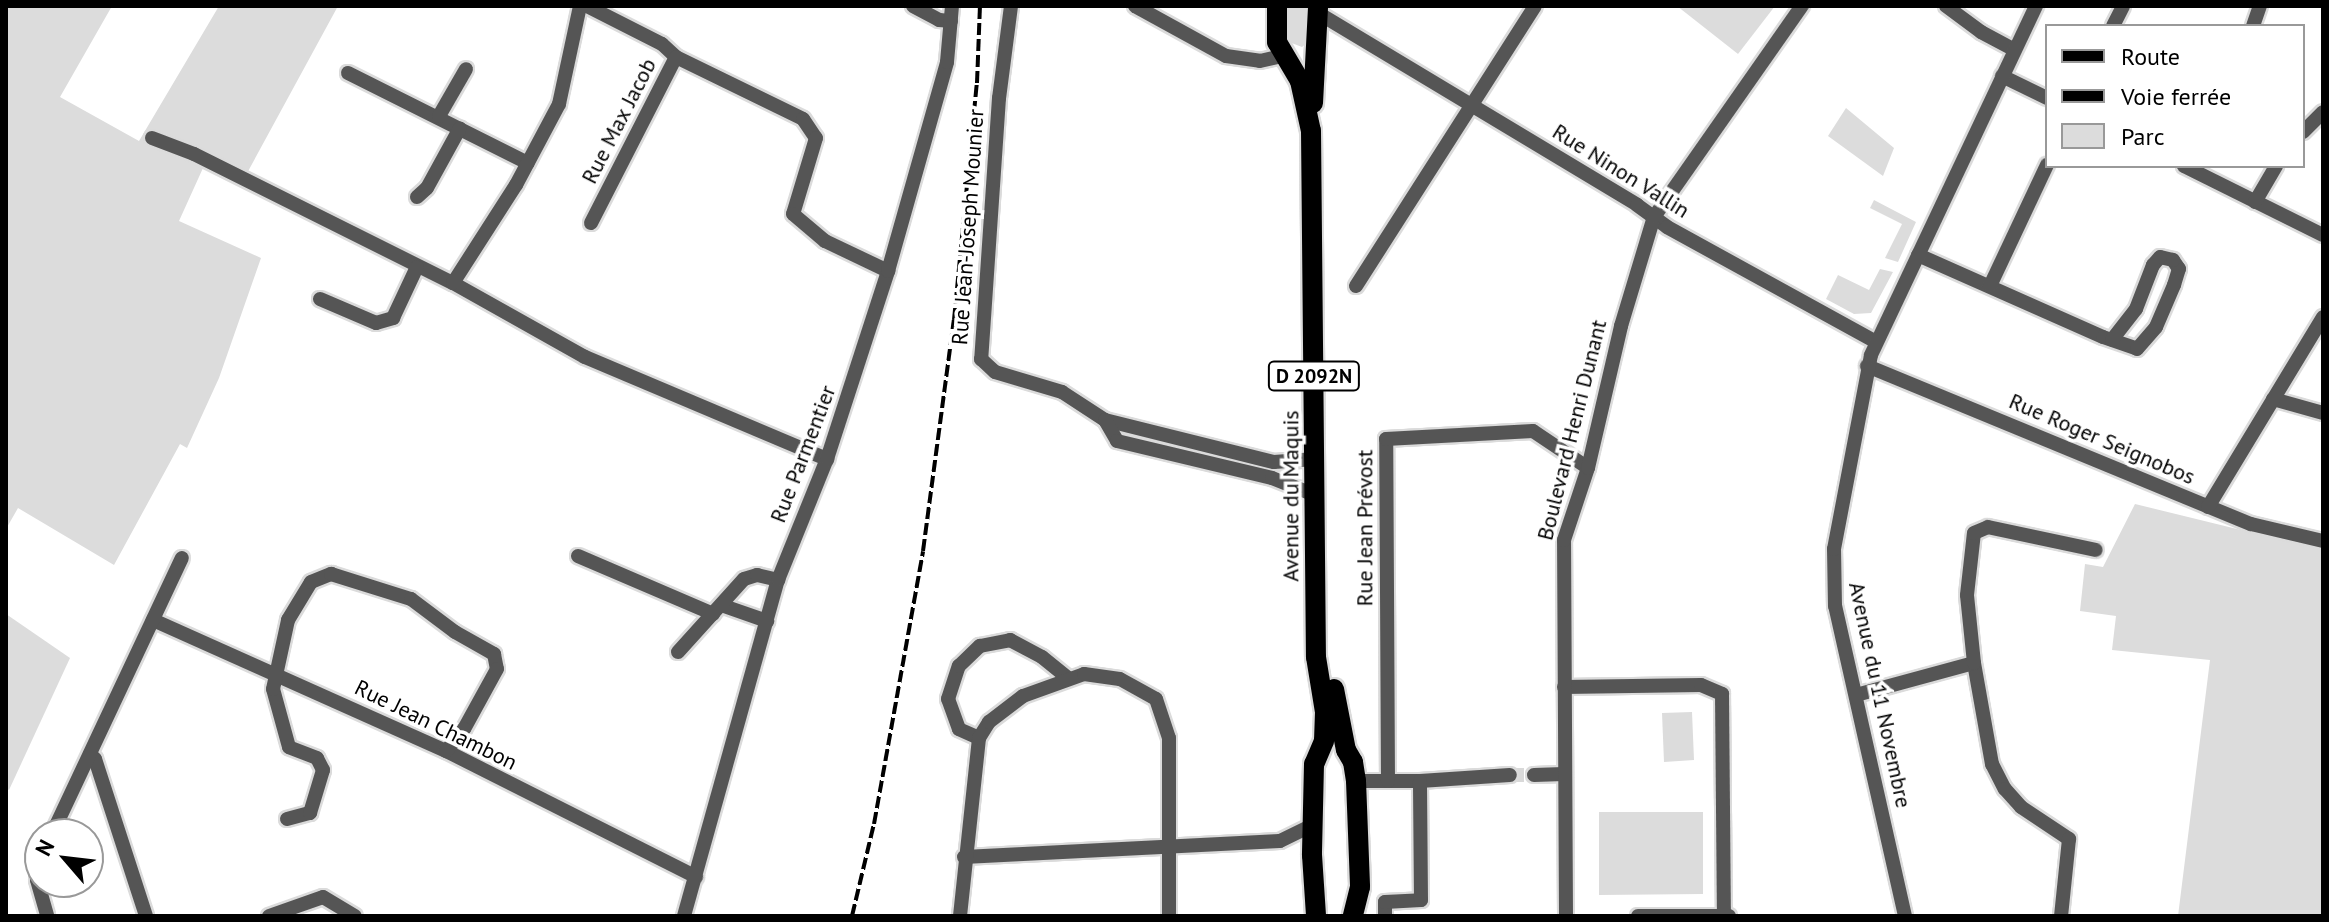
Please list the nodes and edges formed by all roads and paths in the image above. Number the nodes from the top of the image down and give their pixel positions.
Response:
1 (580, 6) edge
2 (587, 6) edge
3 (913, 6) edge
4 (1011, 6) edge
5 (1135, 6) edge
6 (1277, 6) edge
7 (1535, 6) edge
8 (1802, 6) edge
9 (1946, 6) edge
10 (2036, 6) edge
11 (2123, 6) edge
12 (1318, 9) edge
13 (951, 14) edge
14 (2114, 24) edge
15 (1347, 31) junction
16 (1316, 48) junction
17 (2015, 50) junction
18 (676, 57) junction
19 (1286, 60) junction
20 (466, 69) dead end
21 (348, 73) dead end
22 (2002, 76) junction
23 (2045, 97) edge
24 (1473, 106) junction
25 (2323, 112) edge
26 (439, 116) junction
27 (460, 128) junction
28 (2305, 130) edge
29 (1311, 131) junction
30 (152, 138) dead end
31 (528, 163) junction
32 (2046, 168) edge
33 (2188, 168) edge
34 (2275, 168) edge
35 (417, 197) dead end
36 (2255, 202) junction
37 (1654, 217) junction
38 (591, 223) dead end
39 (2323, 235) edge
40 (1918, 255) junction
41 (417, 267) junction
42 (888, 271) junction
43 (453, 283) junction
44 (1356, 286) dead end
45 (1990, 286) junction
46 (320, 299) dead end
47 (2323, 317) edge
48 (2112, 340) junction
49 (1876, 342) junction
50 (1867, 366) junction
51 (2273, 399) junction
52 (2323, 413) edge
53 (1105, 420) junction
54 (827, 459) junction
55 (1315, 459) junction
56 (1274, 462) junction
57 (1588, 468) junction
58 (1272, 478) junction
59 (1315, 495) junction
60 (2208, 507) junction
61 (2323, 541) edge
62 (2096, 550) dead end
63 (578, 556) dead end
64 (182, 558) dead end
65 (778, 580) junction
66 (717, 610) junction
67 (153, 620) junction
68 (1316, 620) junction
69 (767, 621) junction
70 (678, 652) dead end
71 (1974, 663) junction
72 (276, 676) junction
73 (1068, 678) junction
74 (1564, 687) junction
75 (1856, 695) junction
76 (979, 738) junction
77 (1346, 750) junction
78 (446, 751) junction
79 (1321, 753) junction
80 (90, 754) junction
81 (1564, 774) junction
82 (1510, 775) tunnel mouth
83 (1534, 775) tunnel mouth
84 (1356, 781) junction
85 (1388, 781) junction
86 (1420, 781) junction
87 (60, 818) edge
88 (287, 819) dead end
89 (1313, 825) junction
90 (1280, 841) junction
91 (1168, 847) junction
92 (1312, 855) junction
93 (964, 857) junction
94 (696, 877) junction
95 (1726, 915) edge
96 (146, 916) edge
97 (269, 916) edge
98 (355, 916) edge
99 (684, 916) edge
100 (960, 916) edge
101 (1169, 916) edge
102 (1316, 916) edge
103 (1353, 916) edge
104 (1385, 916) edge
105 (1566, 916) edge
106 (1638, 916) edge
107 (1905, 916) edge
108 (2061, 916) edge

1 - 31 street
2 - 18 street
3 - 13 street
4 - 53 street, Rue Jean-Joseph Mounier
5 - 19 street
6 - 19 main road, Avenue du Maquis
7 - 24 street
8 - 37 street, Boulevard Henri Dunant
9 - 17 street
10 - 17 street, Avenue du 11 Novembre
11 - 14 street
12 - 15 street, Rue Ninon Vallin
12 - 16 main road, Avenue du Maquis
13 - 42 street, Rue Parmentier
15 - 16 street
15 - 24 street, Rue Ninon Vallin
16 - 19 main road
16 - 29 main road, Avenue du Maquis / D 2092N
17 - 22 street, Avenue du 11 Novembre
18 - 38 street, Rue Max Jacob
18 - 42 street, Rue Max Jacob
19 - 29 main road, Avenue du Maquis / D 2092N
20 - 26 street
21 - 26 street
22 - 23 street
22 - 40 street, Avenue du 11 Novembre
24 - 37 street, Rue Ninon Vallin
24 - 44 street
25 - 28 street
26 - 27 street
27 - 31 street
27 - 35 street
29 - 55 main road, Avenue du Maquis / D 2092N
30 - 41 street
31 - 43 street
32 - 45 street
33 - 36 street
34 - 36 street
36 - 39 street
37 - 49 street, Rue Ninon Vallin
37 - 57 street, Boulevard Henri Dunant
40 - 45 street
40 - 49 street, Avenue du 11 Novembre
41 - 43 street
41 - 46 street
42 - 54 street, Rue Parmentier
43 - 54 street
45 - 48 street
47 - 51 street
48 - 48 street
49 - 50 street, Avenue du 11 Novembre
50 - 60 street, Rue Roger Seignobos
50 - 75 street, Avenue du 11 Novembre
51 - 52 street
51 - 60 street
53 - 56 street, Rue Jean-Joseph Mounier
53 - 58 street, Rue Jean-Joseph Mounier
54 - 65 street, Rue Parmentier
55 - 56 street, Rue Jean-Joseph Mounier
55 - 59 main road, Avenue du Maquis / D 2092N
56 - 58 street
57 - 74 street, Boulevard Henri Dunant
57 - 85 street, Rue Jean Prévost
58 - 59 street, Rue Jean-Joseph Mounier
59 - 68 main road, Avenue du Maquis / D 2092N
60 - 61 street, Rue Roger Seignobos
62 - 71 street
63 - 66 street
64 - 67 street
65 - 66 street
65 - 69 street, Rue Parmentier
66 - 69 street
66 - 70 street
67 - 72 street, Rue Jean Chambon
67 - 80 street
68 - 77 main road, Avenue du Maquis / D 2092N
68 - 79 main road, Avenue du Maquis / D 2092N
69 - 94 street, Rue Parmentier
71 - 75 street
71 - 108 street
72 - 78 street, Rue Jean Chambon
72 - 78 street
72 - 88 street
73 - 76 street
73 - 76 street
73 - 91 street
74 - 81 street, Boulevard Henri Dunant
74 - 95 street
75 - 107 street, Avenue du 11 Novembre
76 - 93 street
77 - 79 main road
77 - 84 main road, Avenue du Maquis
78 - 94 street, Rue Jean Chambon
79 - 89 main road, Avenue du Maquis
80 - 87 street
80 - 96 street
81 - 83 street
81 - 105 street, Boulevard Henri Dunant
82 - 86 street
84 - 85 street
84 - 103 main road, Avenue du Maquis
85 - 86 street
86 - 104 street
89 - 90 street
89 - 92 main road, Avenue du Maquis
90 - 91 street
90 - 92 street
91 - 93 street
91 - 101 street
92 - 102 main road, Avenue du Maquis
93 - 100 street
94 - 99 street, Rue Parmentier
95 - 106 street
97 - 98 street

